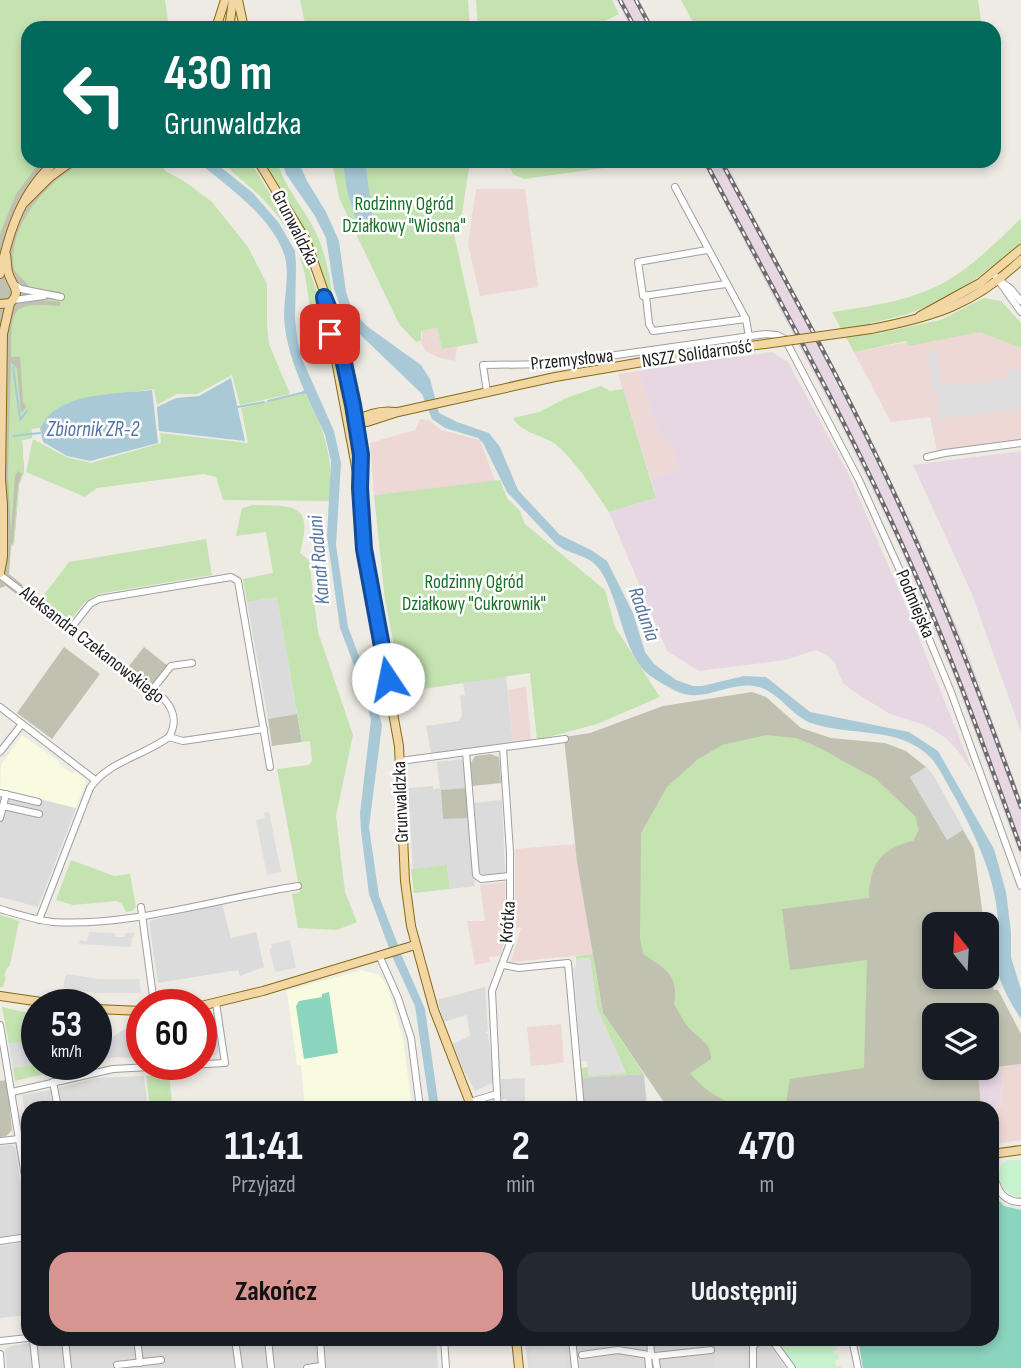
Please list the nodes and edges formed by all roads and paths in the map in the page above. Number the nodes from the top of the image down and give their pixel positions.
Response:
1 (231, 0) edge
2 (220, 21) edge
3 (229, 21) edge
4 (241, 21) edge
5 (50, 168) edge
6 (62, 168) edge
7 (262, 168) edge
8 (675, 187) dead end
9 (23, 204) junction
10 (1021, 249) edge
11 (708, 250) junction
12 (6, 252) junction
13 (1021, 260) edge
14 (0, 276) edge
15 (995, 276) junction
16 (14, 283) junction
17 (726, 284) junction
18 (46, 295) junction
19 (646, 296) junction
20 (61, 297) dead end
21 (324, 297) junction
22 (1021, 301) edge
23 (12, 302) junction
24 (0, 304) edge
25 (1021, 313) edge
26 (746, 319) junction
27 (0, 321) edge
28 (3, 334) junction
29 (779, 336) joint
30 (749, 337) junction
31 (487, 392) junction
32 (353, 406) junction
33 (398, 412) junction
34 (365, 415) junction
35 (352, 422) junction
36 (1021, 443) edge
37 (927, 457) dead end
38 (0, 480) edge
39 (0, 574) edge
40 (71, 628) junction
41 (192, 663) dead end
42 (152, 690) junction
43 (0, 706) edge
44 (22, 723) junction
45 (264, 729) junction
46 (169, 737) junction
47 (565, 739) dead end
48 (503, 748) junction
49 (0, 752) edge
50 (466, 752) junction
51 (400, 761) junction
52 (270, 767) dead end
53 (95, 780) junction
54 (3, 794) edge
55 (38, 802) dead end
56 (3, 806) junction
57 (39, 814) dead end
58 (0, 818) edge
59 (510, 876) junction
60 (298, 886) dead end
61 (1021, 886) edge
62 (141, 906) dead end
63 (0, 909) edge
64 (142, 916) junction
65 (39, 919) junction
66 (415, 945) junction
67 (384, 954) junction
68 (503, 965) junction
69 (152, 989) edge
70 (0, 996) edge
71 (21, 999) edge
72 (217, 1003) edge
73 (217, 1010) edge
74 (0, 1025) edge
75 (217, 1064) edge
76 (126, 1068) edge
77 (54, 1082) junction
78 (12, 1092) junction
79 (497, 1094) junction
80 (57, 1101) edge
81 (419, 1101) edge
82 (469, 1101) edge
83 (480, 1101) edge
84 (498, 1101) edge
85 (580, 1101) edge
86 (19, 1139) junction
87 (0, 1141) edge
88 (21, 1149) edge
89 (1021, 1150) edge
90 (999, 1153) edge
91 (999, 1192) edge
92 (1021, 1202) edge
93 (21, 1238) edge
94 (0, 1241) edge
95 (21, 1339) edge
96 (0, 1341) edge
97 (32, 1346) edge
98 (66, 1346) edge
99 (138, 1346) edge
100 (236, 1346) edge
101 (269, 1346) edge
102 (320, 1346) edge
103 (444, 1346) edge
104 (517, 1346) edge
105 (573, 1346) edge
106 (650, 1346) edge
107 (753, 1346) edge
108 (776, 1346) edge
109 (853, 1346) edge
110 (711, 1350) dead end
111 (0, 1354) edge
112 (582, 1355) dead end
113 (651, 1355) junction
114 (161, 1360) dead end
115 (140, 1363) junction
116 (117, 1365) dead end
117 (322, 1367) edge
118 (1, 1368) edge
119 (36, 1368) edge
120 (68, 1368) edge
121 (239, 1368) edge
122 (271, 1368) edge
123 (307, 1368) edge
124 (446, 1368) edge
125 (519, 1368) edge
126 (575, 1368) edge
127 (649, 1368) edge
128 (657, 1368) edge
129 (753, 1368) edge
130 (792, 1368) edge
131 (858, 1368) edge

1 - 2 main road
1 - 3 main road
1 - 4 main road
5 - 9 main road
6 - 9 main road
7 - 21 main road, Grunwaldzka
8 - 11 street
9 - 12 main road
10 - 15 main road, NSZZ Solidarność
11 - 17 street
11 - 19 street
12 - 14 main road
12 - 16 main road
13 - 15 main road, NSZZ Solidarność
14 - 16 main road
15 - 22 street
15 - 25 street
15 - 31 main road, NSZZ Solidarność, bridge
16 - 18 street
16 - 23 main road
17 - 19 street
17 - 26 street
18 - 20 street
18 - 23 street
19 - 26 street
21 - 32 main road, Grunwaldzka
21 - 35 main road, Grunwaldzka
23 - 24 main road
23 - 28 main road
26 - 30 street
27 - 28 main road
28 - 38 main road
29 - 30 street, Przemysłowa
29 - 61 street, Podmiejska
30 - 31 street, Przemysłowa
31 - 33 main road
32 - 34 main road
32 - 35 main road, Grunwaldzka
33 - 34 main road
33 - 35 main road
34 - 35 main road
35 - 51 main road, Grunwaldzka
36 - 37 street
38 - 39 main road
39 - 40 street, Aleksandra Czekanowskiego
40 - 42 street, Aleksandra Czekanowskiego
40 - 45 street
41 - 42 street
42 - 46 street, Aleksandra Czekanowskiego
43 - 44 street
44 - 49 street
44 - 53 street
45 - 46 street
45 - 52 street
46 - 53 street
47 - 48 street
48 - 50 street
48 - 59 street, Krótka
50 - 51 street
50 - 59 street
51 - 66 main road, Grunwaldzka
53 - 65 street
54 - 55 street
54 - 56 street
56 - 57 street
56 - 58 street
59 - 68 street, Krótka
60 - 64 street
62 - 64 street
63 - 65 street
64 - 65 street
64 - 69 street
66 - 67 main road
66 - 82 main road, Grunwaldzka
67 - 72 main road
67 - 81 street
68 - 79 street, Krótka
68 - 85 street
70 - 71 main road
73 - 75 street
74 - 78 street
76 - 77 street
77 - 78 street
77 - 80 street
78 - 86 street
79 - 83 street
79 - 84 street, Krótka
86 - 87 street
86 - 88 street
89 - 90 main road
91 - 92 street
93 - 94 street
95 - 96 street
97 - 119 street
98 - 120 street
99 - 115 street
100 - 121 street
101 - 122 street
102 - 117 street
103 - 124 street
104 - 125 main road
105 - 126 street
106 - 113 street
107 - 129 street
108 - 130 street
109 - 131 street
110 - 113 street
111 - 118 street
112 - 113 street
113 - 127 street
113 - 128 street
114 - 115 street
115 - 116 street
117 - 123 street

